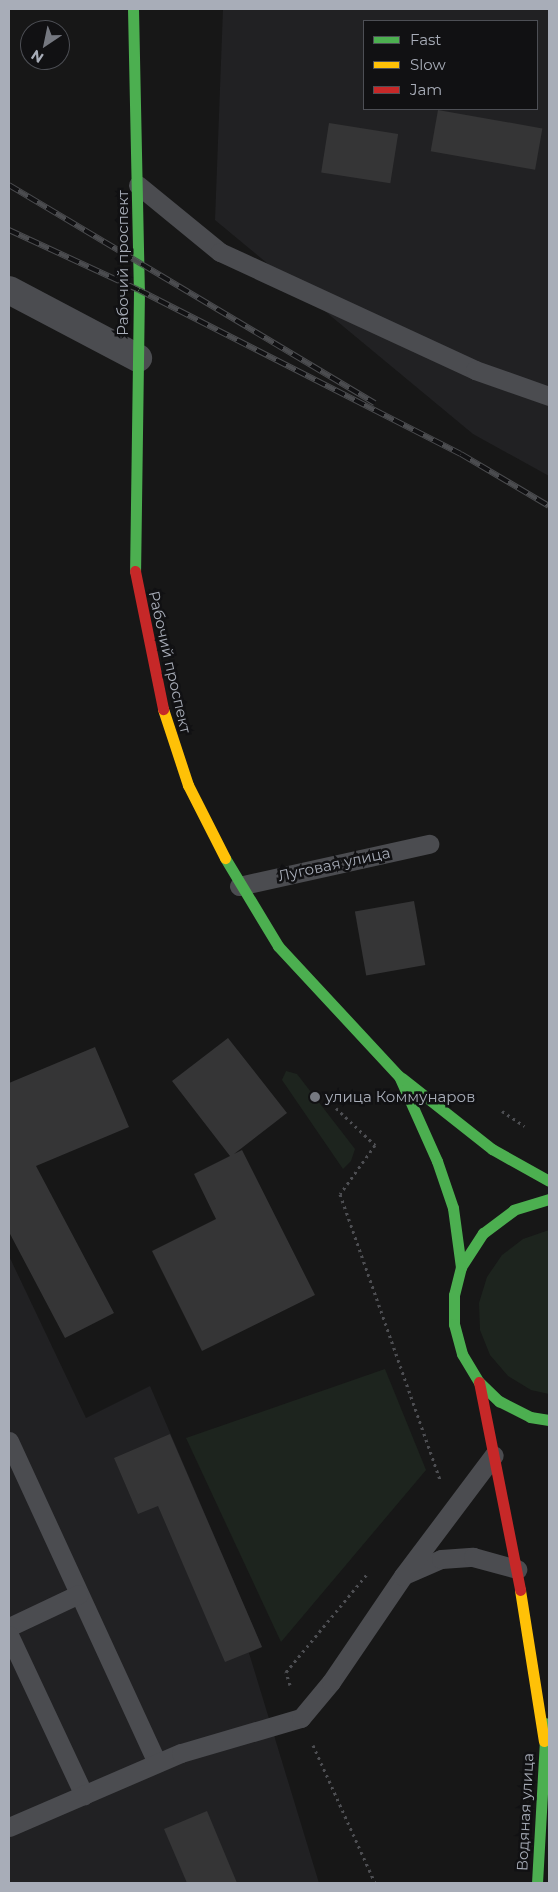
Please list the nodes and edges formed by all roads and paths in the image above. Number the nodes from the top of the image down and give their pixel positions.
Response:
1 (133, 9) edge
2 (138, 185) junction
3 (9, 290) edge
4 (138, 358) junction
5 (549, 396) edge
6 (429, 844) dead end
7 (239, 886) junction
8 (399, 1076) junction
9 (495, 1107) dead end
10 (336, 1108) dead end
11 (526, 1127) dead end
12 (549, 1181) edge
13 (549, 1199) edge
14 (461, 1267) junction
15 (478, 1382) junction
16 (549, 1420) edge
17 (9, 1441) edge
18 (494, 1455) junction
19 (441, 1484) dead end
20 (517, 1569) junction
21 (403, 1576) junction
22 (79, 1594) junction
23 (9, 1627) edge
24 (9, 1634) edge
25 (549, 1697) edge
26 (300, 1718) junction
27 (544, 1742) junction
28 (157, 1763) junction
29 (84, 1795) junction
30 (9, 1828) edge
31 (375, 1883) edge
32 (536, 1883) edge

1 - 2 street, Рабочий проспект
2 - 4 street, Рабочий проспект
2 - 5 lane
3 - 4 street
4 - 7 street, Рабочий проспект
6 - 7 lane, Луговая улица
7 - 8 street, Рабочий проспект
8 - 12 street
8 - 14 street, Рабочий проспект
9 - 11 path
10 - 19 path
13 - 14 street
14 - 15 street
15 - 16 street
15 - 18 street
17 - 22 lane
18 - 20 street
18 - 21 lane
20 - 21 lane
20 - 27 street
21 - 26 lane
22 - 23 lane
22 - 28 lane
24 - 29 lane
25 - 27 street
26 - 28 lane
26 - 31 path
27 - 32 street, Водяная улица
28 - 29 lane
29 - 30 lane

